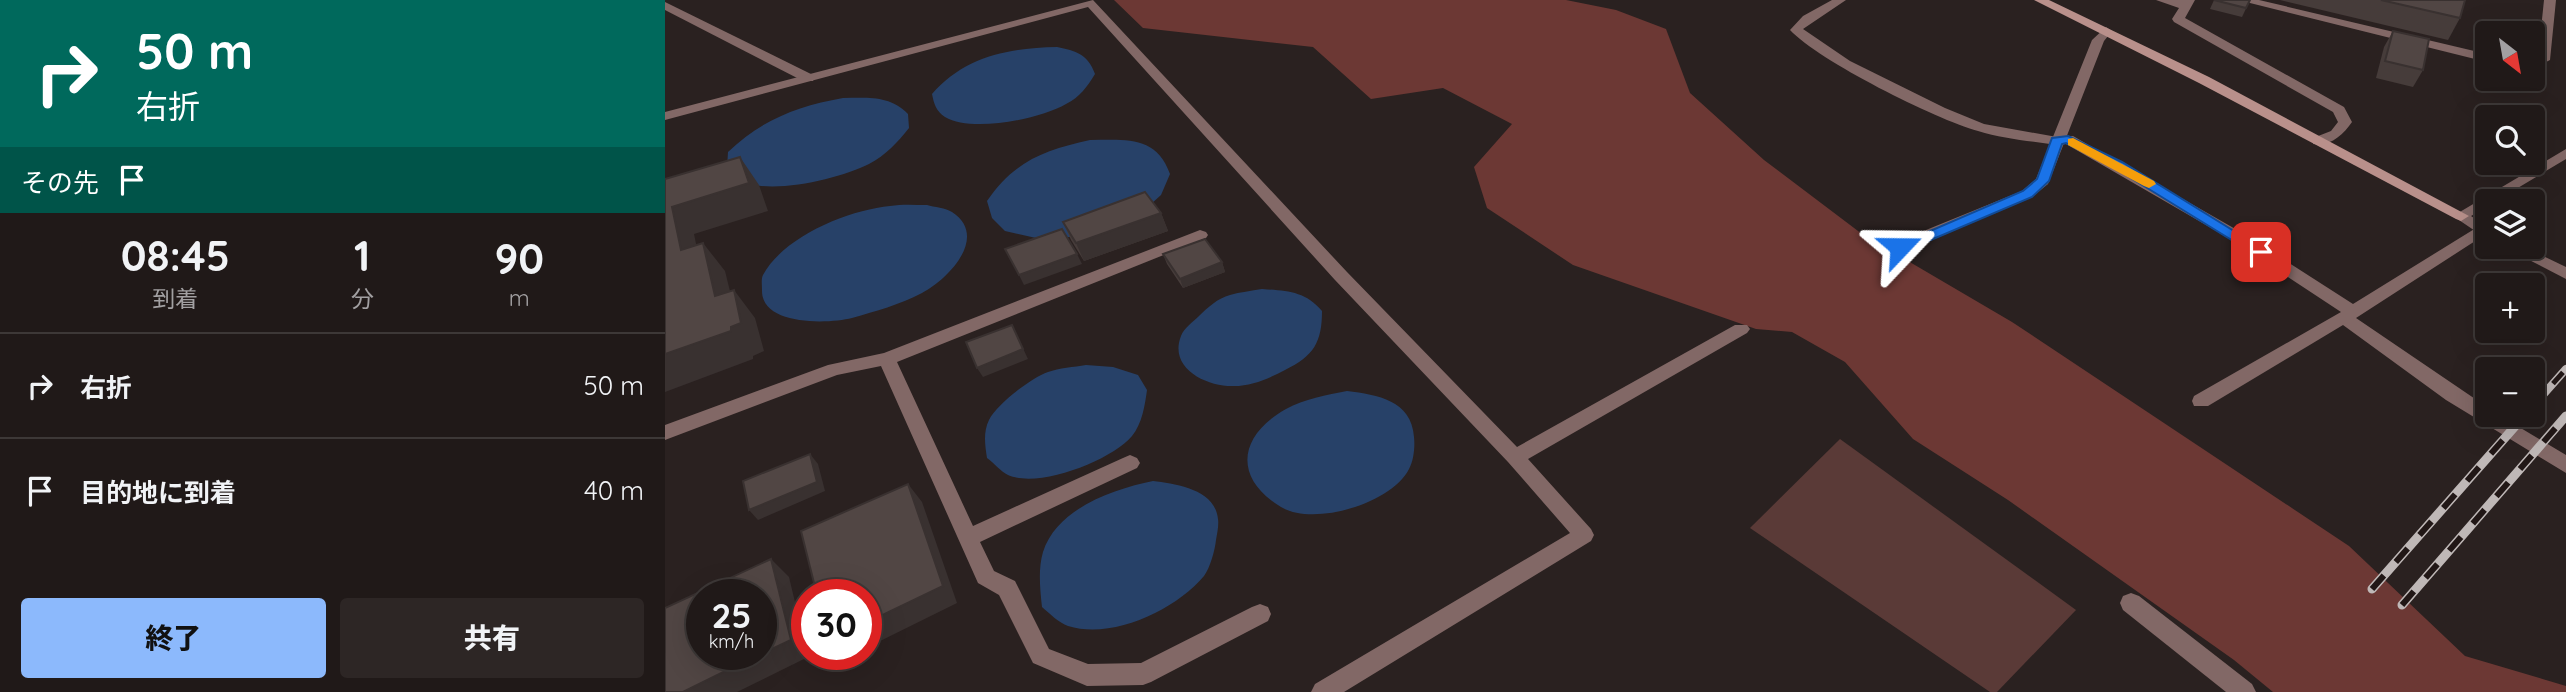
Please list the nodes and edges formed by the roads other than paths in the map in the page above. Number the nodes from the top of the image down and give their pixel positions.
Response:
1 (1840, 0) edge
2 (2040, 0) edge
3 (2162, 0) edge
4 (2244, 0) edge
5 (2550, 0) edge
6 (2187, 3) edge
7 (665, 5) edge
8 (2106, 31) junction
9 (2545, 50) edge
10 (2475, 55) edge
11 (808, 78) junction
12 (665, 116) edge
13 (2057, 141) junction
14 (2318, 141) junction
15 (2566, 153) edge
16 (2461, 216) junction
17 (2475, 226) edge
18 (1200, 235) dead end
19 (2475, 237) edge
20 (1900, 247) dead end
21 (2536, 259) edge
22 (2566, 274) edge
23 (2348, 314) junction
24 (1741, 330) dead end
25 (887, 359) junction
26 (2201, 401) dead end
27 (665, 433) edge
28 (1515, 457) junction
29 (1130, 463) dead end
30 (2566, 465) edge
31 (968, 538) junction
32 (2131, 603) dead end
33 (1260, 614) dead end
34 (1323, 692) edge
35 (2244, 692) edge

1 - 13 street
2 - 8 street
3 - 6 street
4 - 10 street
5 - 9 street
6 - 14 street
7 - 11 street
8 - 13 street
8 - 14 street
11 - 12 street
11 - 28 street
13 - 20 street
13 - 23 street
14 - 16 street
15 - 16 street
16 - 17 street
18 - 25 street
19 - 23 street
21 - 22 street
23 - 26 street
23 - 30 street
24 - 28 street
25 - 27 street
25 - 31 street
28 - 34 street
29 - 31 street
31 - 33 street
32 - 35 street

